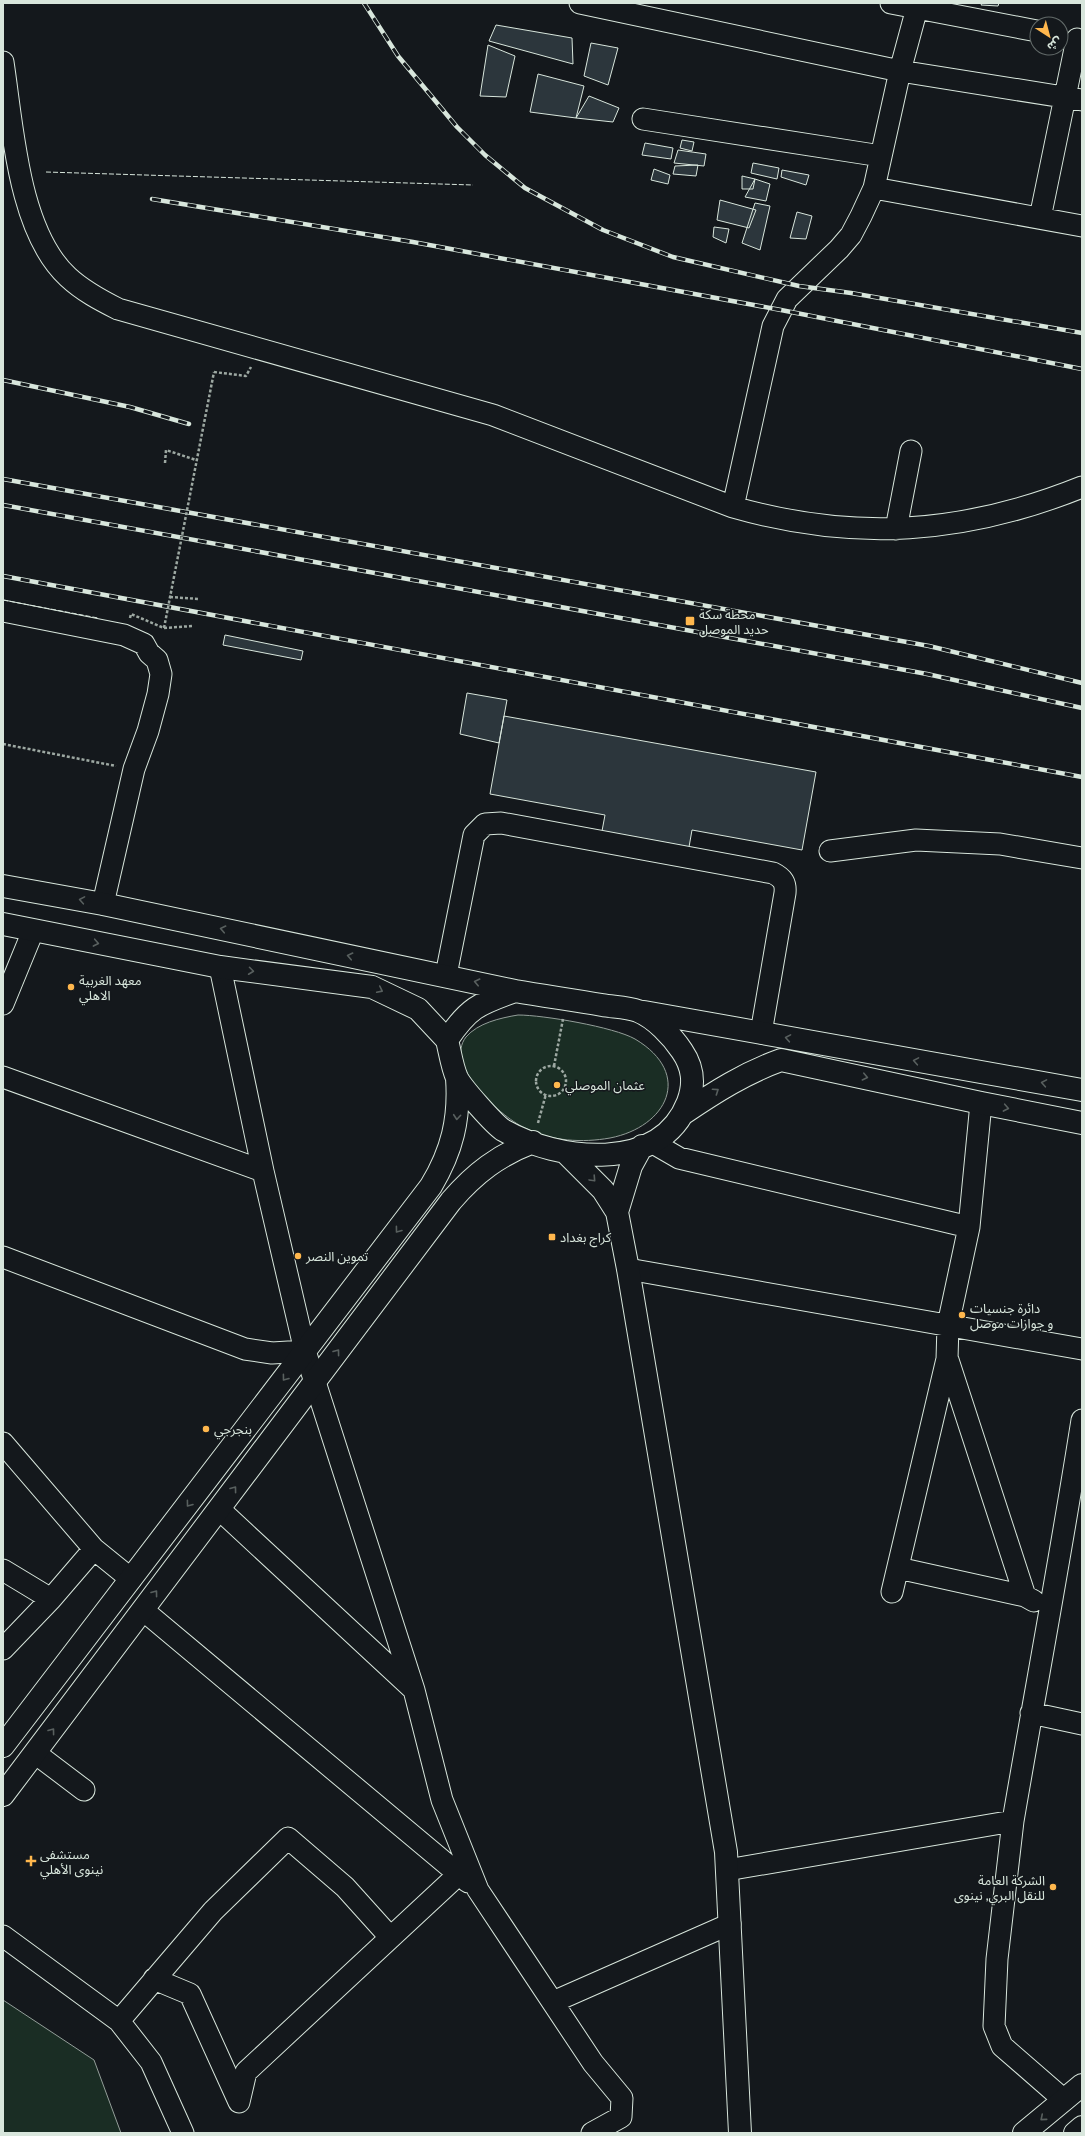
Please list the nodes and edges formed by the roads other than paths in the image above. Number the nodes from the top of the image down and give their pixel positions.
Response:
1 (580, 3) edge
2 (891, 3) edge
3 (917, 8) junction
4 (1029, 29) edge
5 (1073, 38) edge
6 (3, 62) edge
7 (3, 68) edge
8 (900, 71) junction
9 (1074, 98) edge
10 (643, 119) dead end
11 (881, 156) junction
12 (23, 187) junction
13 (874, 188) junction
14 (1040, 218) junction
15 (1082, 226) edge
16 (911, 451) dead end
17 (1082, 486) edge
18 (734, 507) junction
19 (896, 529) junction
20 (3, 611) edge
21 (830, 851) dead end
22 (1082, 858) edge
23 (3, 886) edge
24 (103, 904) junction
25 (3, 924) edge
26 (33, 931) junction
27 (220, 967) junction
28 (446, 976) junction
29 (516, 991) junction
30 (3, 1004) edge
31 (638, 1011) junction
32 (761, 1033) junction
33 (447, 1040) junction
34 (3, 1077) edge
35 (457, 1078) junction
36 (1082, 1090) edge
37 (981, 1103) junction
38 (684, 1113) junction
39 (1082, 1123) edge
40 (532, 1142) junction
41 (648, 1145) junction
42 (565, 1152) junction
43 (263, 1171) junction
44 (617, 1212) junction
45 (969, 1227) junction
46 (3, 1257) edge
47 (628, 1269) junction
48 (948, 1325) junction
49 (1082, 1349) edge
50 (305, 1351) junction
51 (947, 1359) junction
52 (315, 1382) junction
53 (1082, 1420) edge
54 (3, 1443) edge
55 (219, 1509) junction
56 (1082, 1529) edge
57 (1063, 1540) junction
58 (94, 1549) junction
59 (898, 1568) junction
60 (3, 1570) edge
61 (131, 1579) junction
62 (892, 1592) dead end
63 (1025, 1596) junction
64 (51, 1599) junction
65 (1049, 1608) junction
66 (142, 1610) junction
67 (3, 1649) edge
68 (414, 1690) junction
69 (1031, 1713) junction
70 (1082, 1724) edge
71 (3, 1746) edge
72 (35, 1753) junction
73 (84, 1790) dead end
74 (3, 1795) edge
75 (1013, 1821) junction
76 (727, 1870) junction
77 (459, 1874) junction
78 (478, 1890) junction
79 (730, 1924) junction
80 (3, 1936) edge
81 (390, 1937) junction
82 (154, 1979) junction
83 (553, 2002) junction
84 (119, 2021) junction
85 (1082, 2085) edge
86 (1064, 2100) junction
87 (1082, 2127) edge
88 (183, 2133) edge
89 (592, 2133) edge
90 (740, 2133) edge
91 (1024, 2133) edge
92 (1075, 2133) edge

1 - 8 street
2 - 3 street
3 - 4 street
3 - 8 street
5 - 9 street
6 - 12 street
7 - 12 street
8 - 9 street
8 - 11 street
9 - 14 street
10 - 11 street
11 - 13 street
12 - 18 street
13 - 14 street
13 - 18 street
14 - 15 street
16 - 19 street
17 - 19 street
18 - 19 street
20 - 24 street
21 - 22 street
24 -> 23 main road
28 -> 24 main road
25 - 26 main road
26 -> 27 main road
26 - 30 street
27 -> 33 main road
27 - 43 street
29 -> 28 main road
28 - 32 street
29 - 31 main road
29 - 33 main road
31 - 32 main road
31 - 38 main road
36 -> 32 main road
33 - 35 main road
34 - 43 street
35 - 40 main road
35 -> 50 main road
38 -> 37 main road
37 -> 39 main road
37 - 45 street
38 - 41 main road
40 - 42 main road
52 -> 40 main road
41 - 42 main road
41 - 44 main road
41 - 45 street
42 -> 44 main road
43 - 50 street
44 - 47 main road
45 - 48 street
46 - 50 street
47 - 48 street
47 - 76 main road
48 - 49 street
48 - 51 street
50 - 52 street
50 -> 61 main road
51 - 59 street
51 - 63 street
55 -> 52 main road
52 - 68 street
53 - 57 street
54 - 58 street
66 -> 55 main road
55 - 68 street
56 - 57 street
57 - 65 street
58 - 61 street
58 - 64 street
59 - 62 street
59 - 63 street
60 - 64 street
61 - 71 main road
63 - 65 street
64 - 67 street
65 - 69 street
72 -> 66 main road
66 - 77 street
68 - 78 street
69 - 70 street
69 - 75 street
72 - 73 street
72 - 74 main road
75 - 76 street
75 - 86 street
76 - 79 main road
77 - 78 street
77 - 81 street
78 - 83 street
79 - 83 street
79 - 90 main road
80 - 84 street
81 - 82 street
81 - 82 street
82 - 84 street
83 - 89 street
84 - 88 street
85 - 86 main road
86 -> 91 main road
87 - 92 main road

